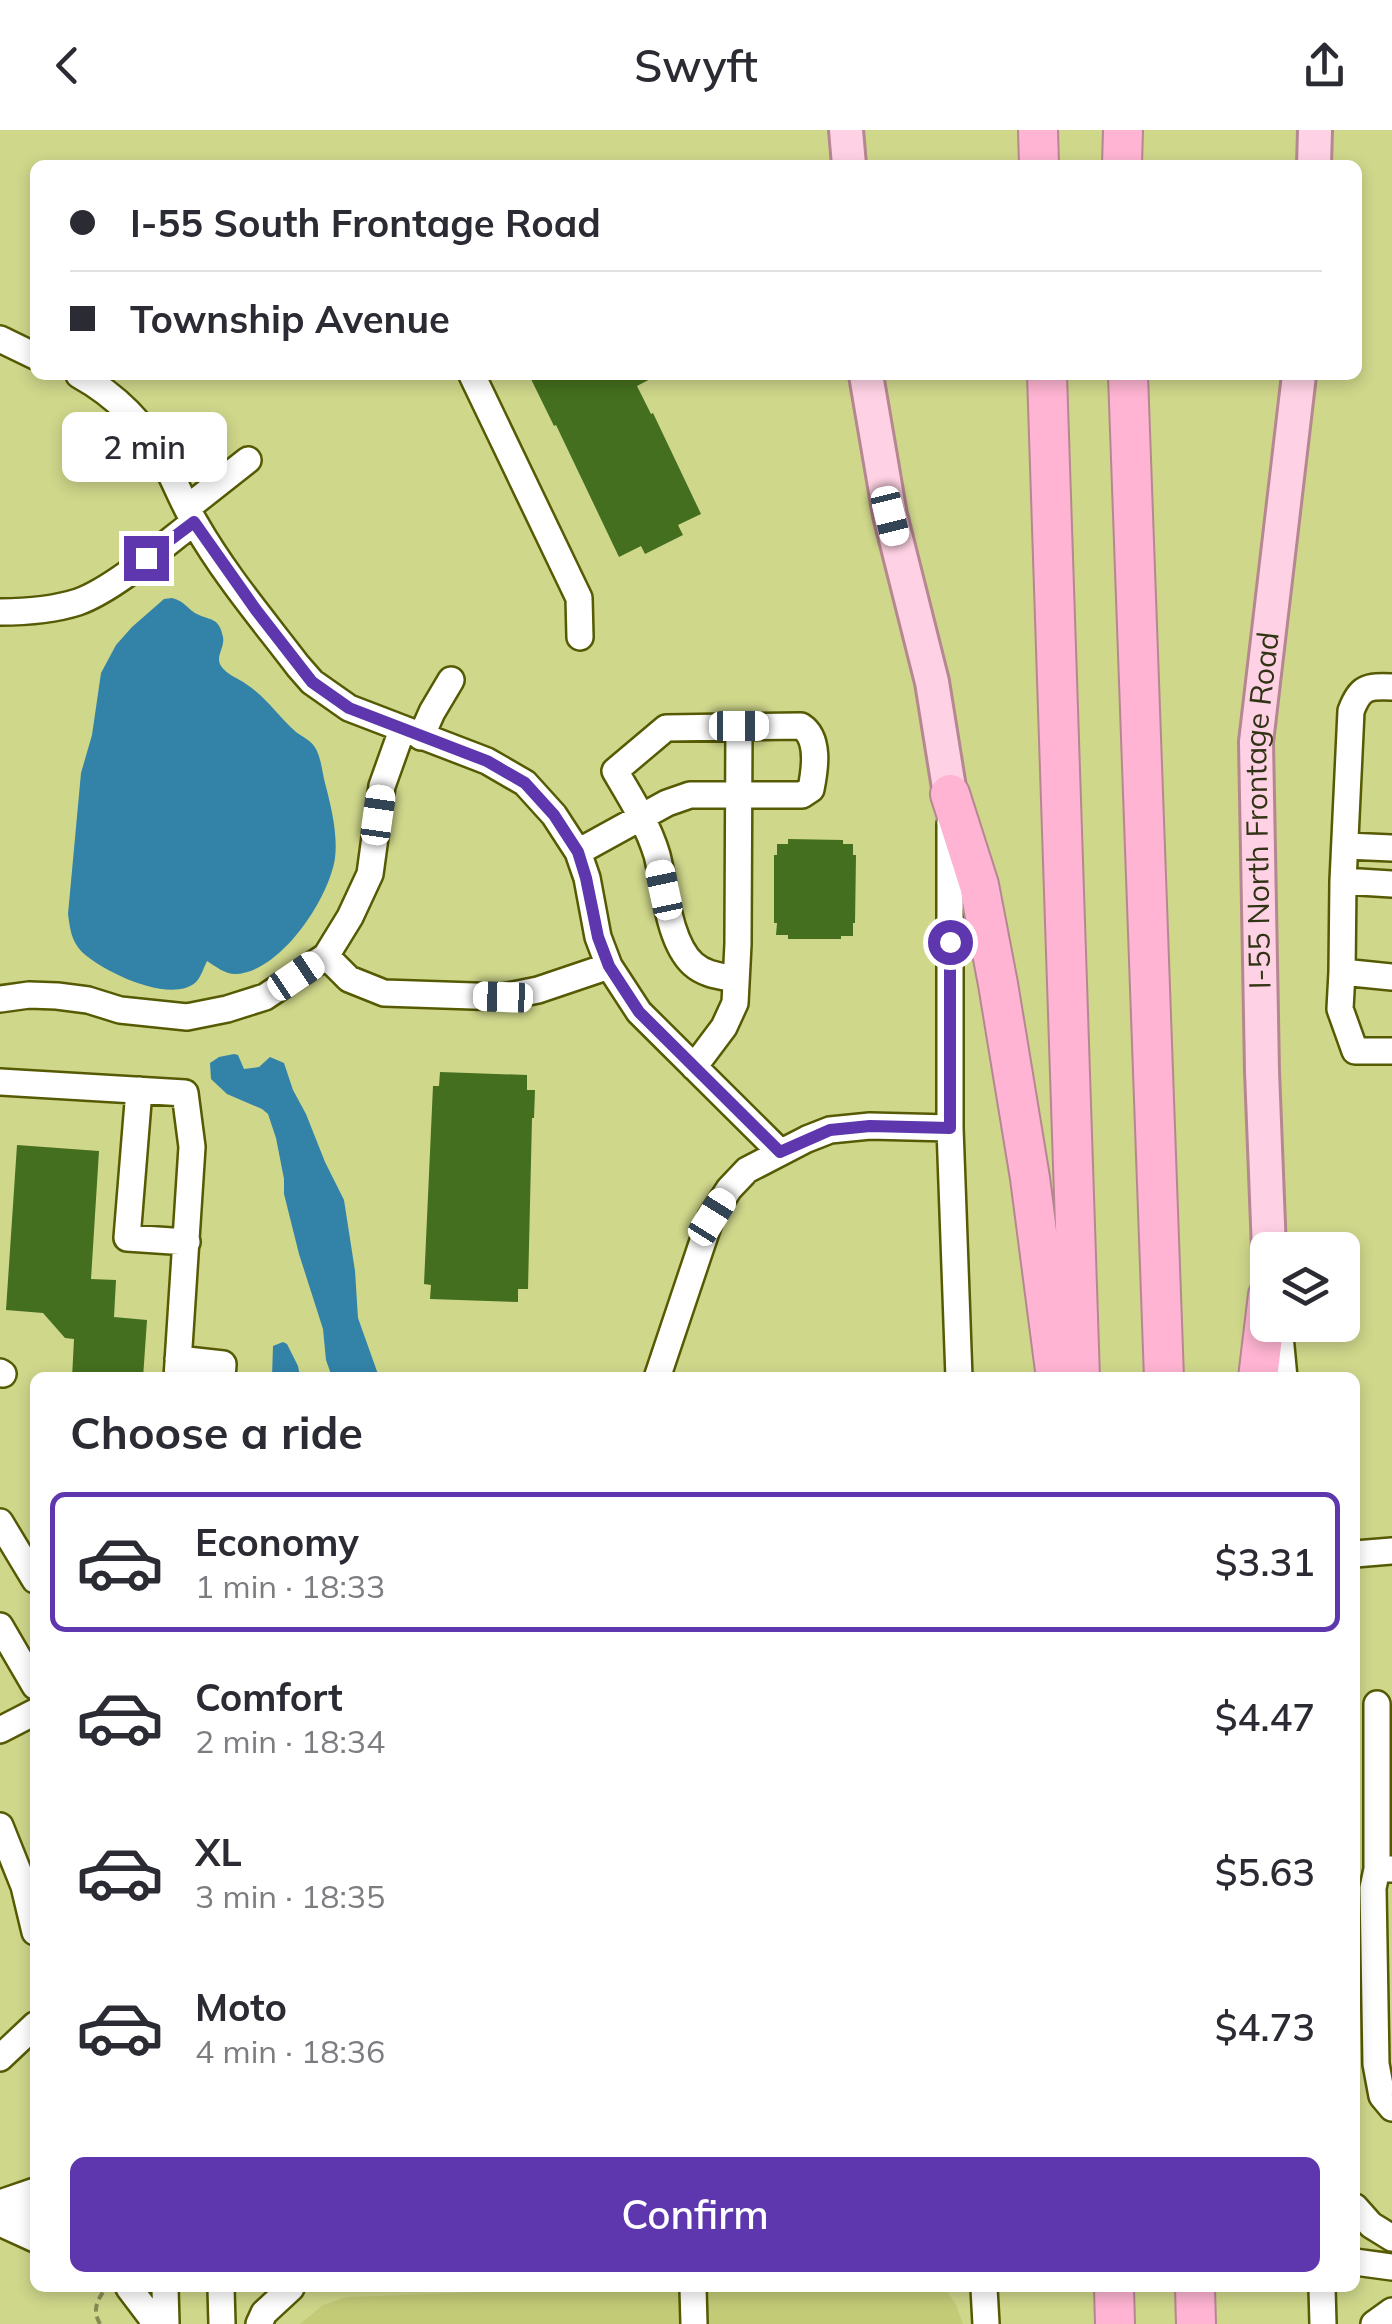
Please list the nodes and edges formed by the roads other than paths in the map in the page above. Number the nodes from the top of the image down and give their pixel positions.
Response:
1 (846, 130) edge
2 (1038, 130) edge
3 (1122, 130) edge
4 (848, 160) edge
5 (1039, 160) edge
6 (1122, 160) edge
7 (0, 339) edge
8 (30, 354) edge
9 (87, 380) edge
10 (474, 380) edge
11 (867, 380) edge
12 (1047, 380) edge
13 (1128, 380) edge
14 (1298, 380) edge
15 (248, 460) dead end
16 (191, 515) junction
17 (0, 612) edge
18 (580, 637) dead end
19 (451, 680) dead end
20 (1392, 687) edge
21 (739, 726) junction
22 (412, 733) junction
23 (950, 794) junction
24 (738, 795) junction
25 (641, 816) junction
26 (1346, 846) junction
27 (1392, 848) edge
28 (578, 852) junction
29 (1343, 881) junction
30 (1392, 884) edge
31 (326, 956) junction
32 (609, 966) junction
33 (1342, 972) junction
34 (1392, 978) edge
35 (736, 979) junction
36 (0, 1000) edge
37 (1392, 1051) edge
38 (694, 1067) junction
39 (0, 1082) edge
40 (139, 1090) junction
41 (950, 1128) junction
42 (780, 1152) junction
43 (1268, 1232) edge
44 (187, 1242) junction
45 (1261, 1342) edge
46 (1281, 1342) edge
47 (178, 1368) edge
48 (222, 1372) edge
49 (659, 1372) edge
50 (959, 1372) edge
51 (1055, 1372) edge
52 (1080, 1372) edge
53 (1164, 1372) edge
54 (1258, 1372) edge
55 (1283, 1372) edge
56 (0, 1522) edge
57 (1392, 1551) edge
58 (1360, 1554) edge
59 (30, 1572) edge
60 (0, 1626) edge
61 (30, 1677) edge
62 (1375, 1704) edge
63 (30, 1715) edge
64 (0, 1730) edge
65 (0, 1826) edge
66 (8, 1869) edge
67 (1384, 1869) edge
68 (30, 1911) edge
69 (30, 2031) edge
70 (1384, 2032) edge
71 (0, 2058) edge
72 (1392, 2108) edge
73 (30, 2193) edge
74 (0, 2203) edge
75 (1360, 2213) edge
76 (0, 2214) edge
77 (30, 2217) edge
78 (0, 2222) edge
79 (30, 2237) edge
80 (1392, 2238) edge
81 (1360, 2263) edge
82 (1392, 2267) edge
83 (132, 2292) edge
84 (165, 2292) edge
85 (221, 2292) edge
86 (286, 2292) edge
87 (693, 2292) edge
88 (984, 2292) edge
89 (1195, 2292) edge
90 (1322, 2292) edge
91 (1392, 2310) edge
92 (152, 2324) edge
93 (166, 2324) edge
94 (222, 2324) edge
95 (258, 2324) edge
96 (694, 2324) edge
97 (986, 2324) edge
98 (1196, 2324) edge
99 (1324, 2324) edge
100 (1374, 2324) edge

1 - 4 main road
2 - 5 highway
3 - 6 highway
7 - 8 street
9 - 16 street
10 - 18 street
11 - 23 main road
12 - 52 highway
13 - 53 highway
14 - 43 main road, I-55 North Frontage Road
15 - 16 street
16 - 17 street
16 - 22 street
19 - 22 street
20 - 26 street
21 - 24 street
21 - 24 street
21 - 25 street
22 - 28 street
22 - 31 street
23 - 41 street
23 - 51 highway
24 - 25 street
24 - 35 street
25 - 28 street
25 - 35 street
26 - 27 street
26 - 29 street
28 - 32 street
29 - 30 street
29 - 33 street
31 - 32 street
31 - 36 street
32 - 38 street
33 - 34 street
33 - 37 street
35 - 38 street
38 - 42 street
39 - 40 street
40 - 44 street
40 - 44 street
41 - 42 street
41 - 50 street
42 - 49 street
44 - 47 street
45 - 54 highway
46 - 55 street
47 - 48 street
56 - 59 street
57 - 58 street
60 - 61 street
62 - 67 street
63 - 64 street
65 - 66 street
66 - 68 street
67 - 70 street
69 - 71 street
70 - 72 street
73 - 74 street
75 - 80 street
76 - 77 street
78 - 79 street
81 - 82 street
83 - 92 street
84 - 93 street
85 - 94 street
86 - 95 street
87 - 96 street
88 - 97 street
89 - 98 highway
90 - 99 street
91 - 100 street

